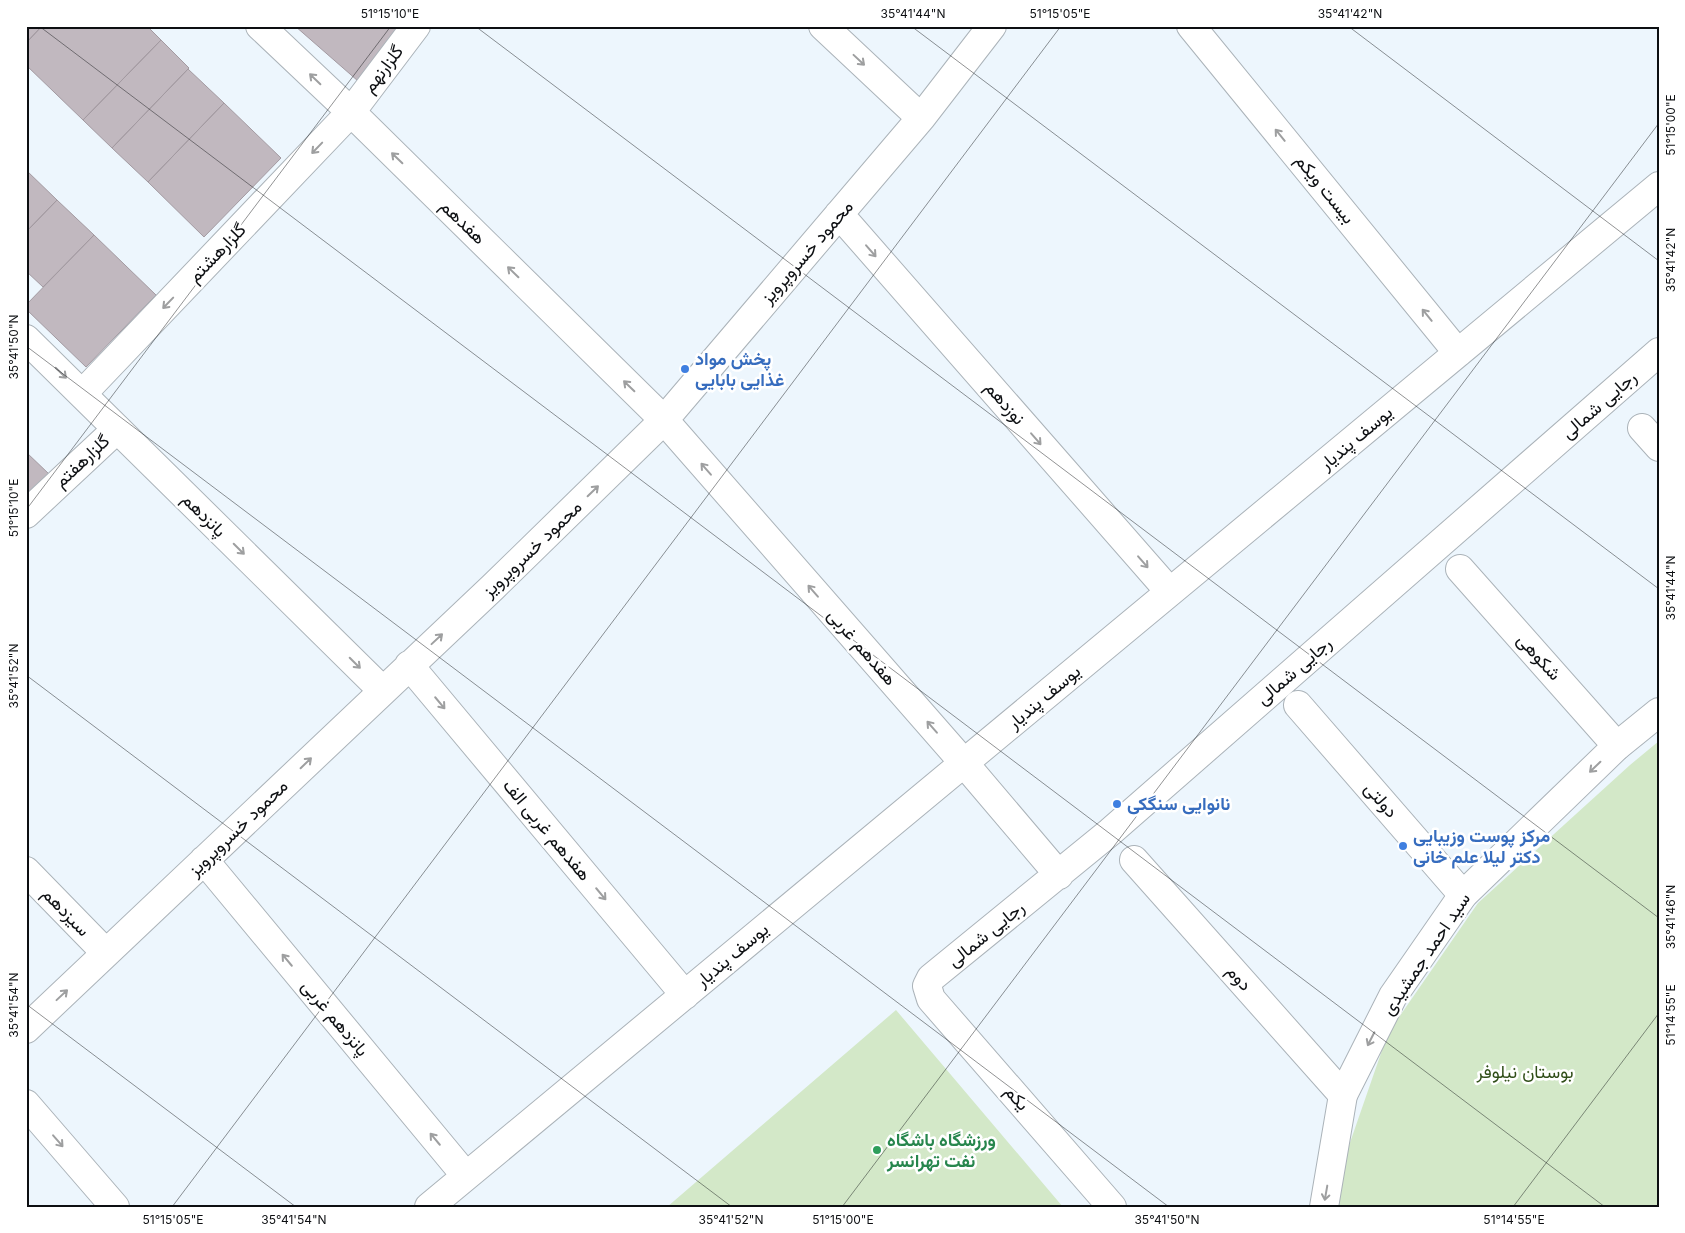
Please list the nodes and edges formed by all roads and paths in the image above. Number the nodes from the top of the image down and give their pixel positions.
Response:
1 (260, 26) edge
2 (416, 26) edge
3 (823, 26) edge
4 (992, 26) edge
5 (1191, 26) edge
6 (351, 112) junction
7 (921, 118) junction
8 (1659, 186) edge
9 (839, 214) junction
10 (26, 339) edge
11 (1659, 352) edge
12 (1458, 353) junction
13 (83, 393) junction
14 (664, 420) junction
15 (117, 429) junction
16 (26, 514) edge
17 (1460, 569) dead end
18 (1170, 592) junction
19 (409, 665) junction
20 (382, 690) junction
21 (1298, 705) dead end
22 (1659, 712) edge
23 (1617, 746) junction
24 (964, 763) junction
25 (204, 860) junction
26 (1134, 860) dead end
27 (26, 872) edge
28 (1059, 875) junction
29 (1463, 896) junction
30 (106, 953) junction
31 (927, 986) joint
32 (685, 995) junction
33 (26, 1029) edge
34 (1343, 1095) junction
35 (26, 1104) edge
36 (466, 1176) junction
37 (116, 1207) edge
38 (429, 1207) edge
39 (1112, 1207) edge
40 (1324, 1207) edge

6 -> 1 street, هفدهم
2 - 6 street, گلزارنهم
3 -> 7 street
4 - 7 street, محمود خسروپرویز
12 -> 5 street, بیست ویکم
6 -> 13 street, گلزارهشتم
14 -> 6 street, هفدهم
7 - 9 street, محمود خسروپرویز
8 - 12 street, یوسف پندیار
9 - 14 street, محمود خسروپرویز
9 -> 18 street, نوزدهم
10 -> 13 street, پانزدهم
11 - 28 street, رجایی شمالی
12 - 18 street, یوسف پندیار
13 - 15 street, پانزدهم
19 -> 14 street, محمود خسروپرویز
24 -> 14 street, هفدهم غربی
15 - 16 street, گلزارهفتم
15 -> 20 street, پانزدهم
17 - 23 street, شکوهی
18 - 24 street, یوسف پندیار
19 - 20 street, محمود خسروپرویز
19 -> 32 street, هفدهم غربی الف
25 -> 20 street, محمود خسروپرویز
21 - 29 street, دولتی
22 - 23 street, سید احمد جمشیدی
23 -> 29 street, سید احمد جمشیدی
24 - 28 street, هفدهم غربی
24 - 32 street, یوسف پندیار
25 - 30 street, محمود خسروپرویز
36 -> 25 street, پانزدهم غربی
26 - 34 street, دوم
27 - 30 street, سیزدهم
28 - 31 street, رجایی شمالی
29 -> 34 street, سید احمد جمشیدی
33 -> 30 street, محمود خسروپرویز
31 - 39 street, یکم
32 - 36 street, یوسف پندیار
34 -> 40 street, سید احمد جمشیدی
35 -> 37 street
36 - 38 street, یوسف پندیار

